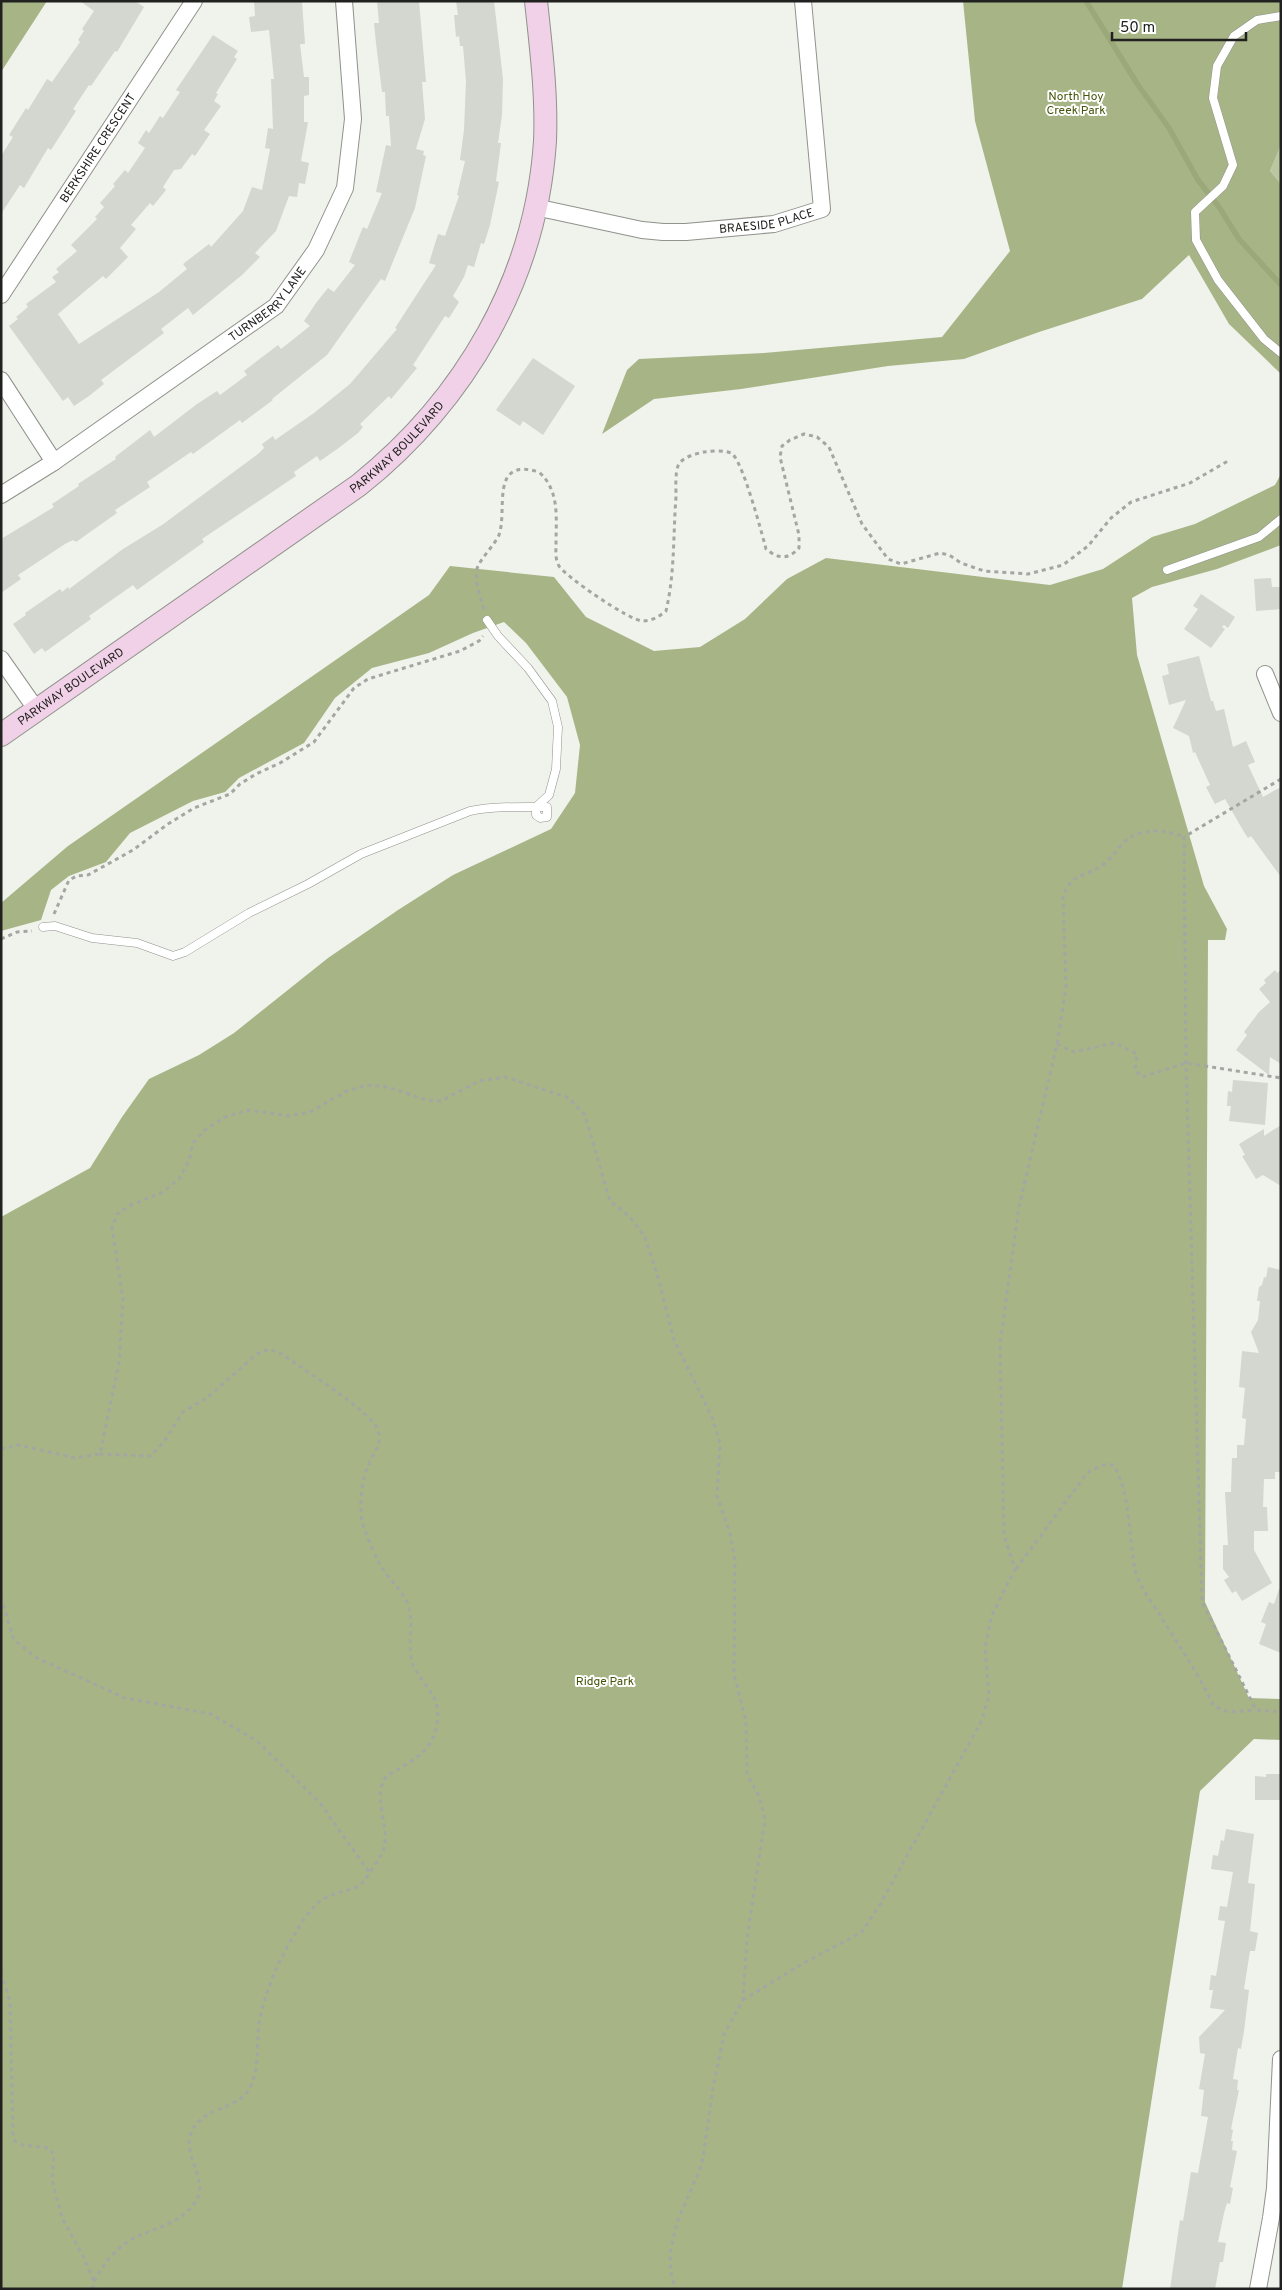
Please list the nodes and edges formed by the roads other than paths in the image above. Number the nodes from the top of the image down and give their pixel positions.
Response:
1 (194, 1) edge
2 (344, 1) edge
3 (536, 1) edge
4 (803, 1) edge
5 (1281, 16) edge
6 (535, 208) junction
7 (1, 295) edge
8 (1281, 353) edge
9 (1, 380) edge
10 (54, 462) junction
11 (1, 495) edge
12 (1281, 519) edge
13 (1167, 570) dead end
14 (487, 620) road end
15 (1, 659) edge
16 (1264, 674) dead end
17 (36, 709) junction
18 (1281, 713) edge
19 (1, 735) edge
20 (550, 795) junction
21 (536, 807) junction
22 (43, 927) road end
23 (1281, 2059) edge
24 (1258, 2289) edge

1 - 7 street, BERKSHIRE CRESCENT
2 - 10 street, TURNBERRY LANE
3 - 6 street, PARKWAY BOULEVARD
4 - 6 street, BRAESIDE PLACE
5 - 8 lane
6 - 17 street, PARKWAY BOULEVARD
9 - 10 street
10 - 11 street, TURNBERRY LANE
12 - 13 lane
14 - 20 lane
15 - 17 street
16 - 18 street
17 - 19 street, PARKWAY BOULEVARD
20 - 21 lane
20 - 21 lane
21 - 22 lane
23 - 24 street

